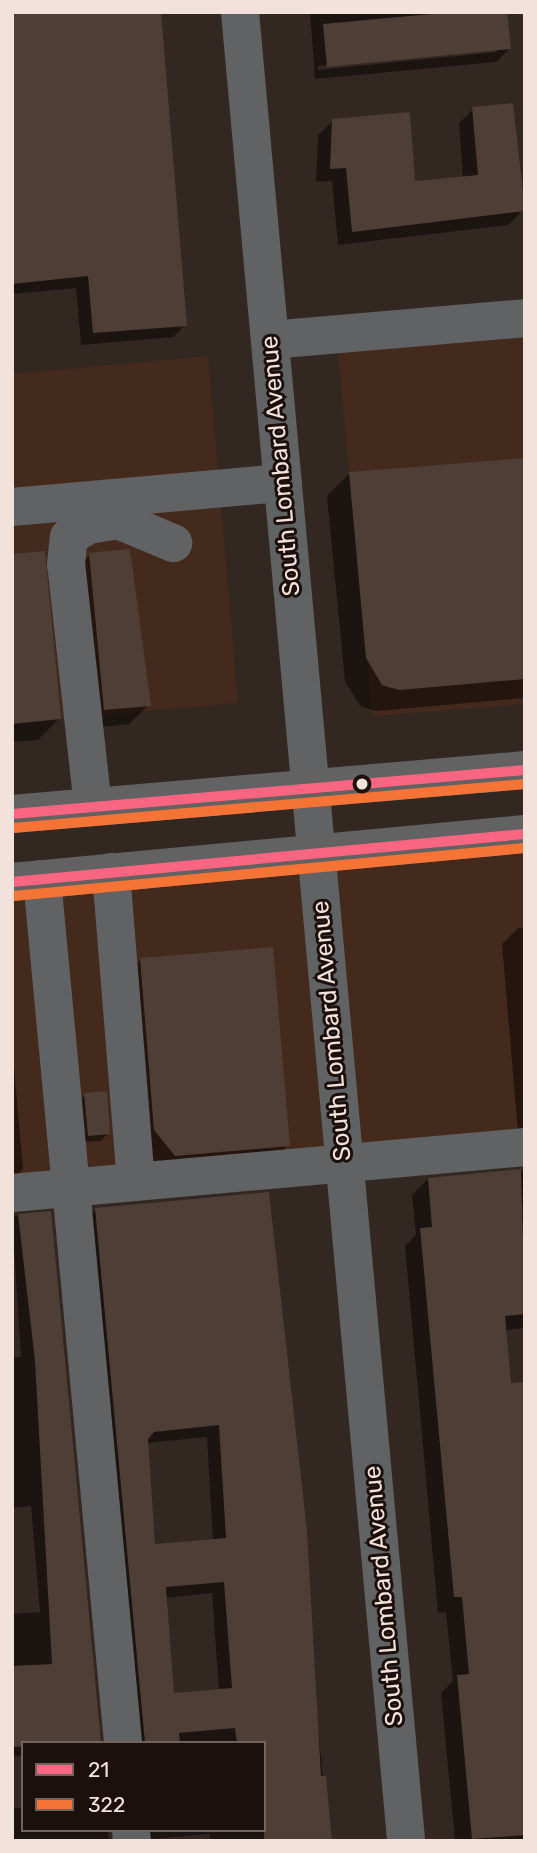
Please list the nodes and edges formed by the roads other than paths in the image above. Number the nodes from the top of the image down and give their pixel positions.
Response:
1 (240, 12) edge
2 (525, 318) edge
3 (270, 340) junction
4 (283, 483) junction
5 (12, 506) edge
6 (173, 543) dead end
7 (525, 770) edge
8 (311, 788) junction
9 (93, 807) junction
10 (12, 814) edge
11 (525, 834) edge
12 (316, 853) junction
13 (111, 872) junction
14 (27, 880) edge
15 (525, 1147) edge
16 (344, 1163) junction
17 (136, 1181) junction
18 (73, 1187) junction
19 (12, 1193) edge
20 (123, 1741) edge
21 (406, 1841) edge

1 - 3 street, South Lombard Avenue
2 - 3 street
3 - 4 street, South Lombard Avenue
4 - 5 street
4 - 8 street, South Lombard Avenue
6 - 9 street
7 - 8 main road
8 - 9 main road
8 - 12 street, South Lombard Avenue
9 - 10 main road
11 - 12 main road
12 - 13 main road
12 - 16 street, South Lombard Avenue
13 - 14 main road
13 - 17 street
14 - 18 street
15 - 16 street
16 - 17 street
16 - 21 street, South Lombard Avenue
17 - 18 street
18 - 19 street
18 - 20 street

